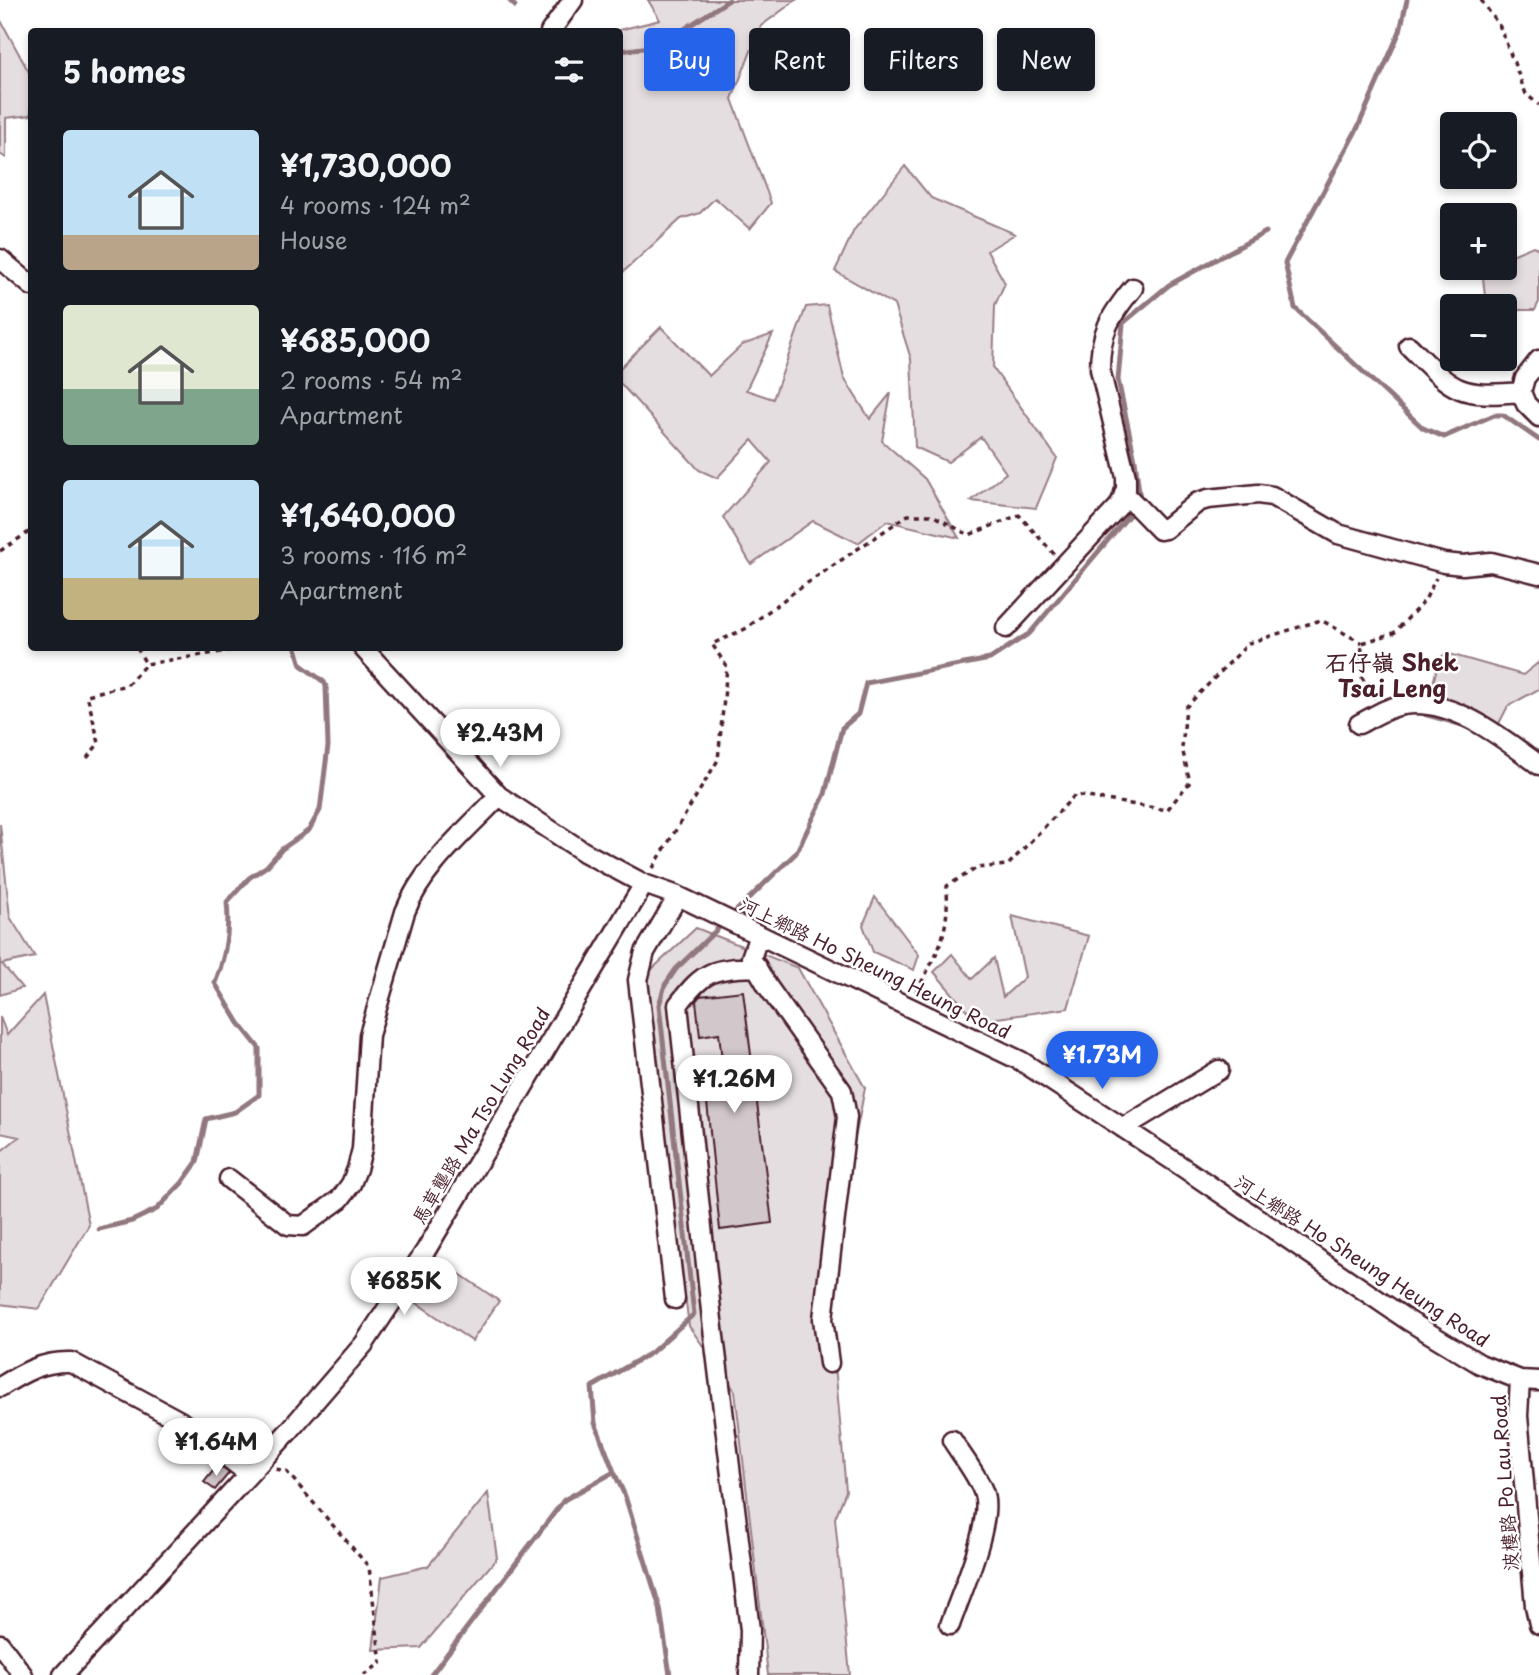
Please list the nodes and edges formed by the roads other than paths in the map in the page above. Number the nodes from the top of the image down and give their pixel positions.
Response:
1 (573, 0) edge
2 (553, 28) edge
3 (0, 259) edge
4 (28, 283) edge
5 (1133, 288) dead end
6 (1409, 346) dead end
7 (1539, 360) edge
8 (1521, 392) junction
9 (1539, 417) edge
10 (1124, 493) junction
11 (1539, 574) edge
12 (1006, 628) dead end
13 (366, 651) edge
14 (1359, 724) dead end
15 (1539, 765) edge
16 (499, 796) junction
17 (643, 884) junction
18 (678, 896) junction
19 (759, 936) junction
20 (757, 967) junction
21 (1219, 1070) dead end
22 (1123, 1128) junction
23 (229, 1179) dead end
24 (675, 1299) dead end
25 (829, 1363) dead end
26 (1520, 1380) junction
27 (1539, 1381) edge
28 (0, 1387) edge
29 (952, 1440) dead end
30 (253, 1470) junction
31 (1539, 1624) edge
32 (950, 1625) dead end
33 (0, 1644) edge
34 (23, 1675) edge
35 (63, 1675) edge
36 (749, 1675) edge

1 - 2 street
3 - 4 street
5 - 10 street
6 - 8 street
7 - 8 street
8 - 9 street
10 - 11 street
10 - 12 street
13 - 16 street, 河上鄉路 Ho Sheung Heung Road
14 - 15 street
16 - 17 street, 河上鄉路 Ho Sheung Heung Road
16 - 23 street
17 - 18 street, 河上鄉路 Ho Sheung Heung Road
17 - 30 street, 馬草壟路 Ma Tso Lung Road
18 - 19 street, 河上鄉路 Ho Sheung Heung Road
18 - 24 street
19 - 20 street
19 - 22 street, 河上鄉路 Ho Sheung Heung Road
20 - 25 street
20 - 36 street
21 - 22 street
22 - 26 street, 河上鄉路 Ho Sheung Heung Road
26 - 27 street, 河上鄉路 Ho Sheung Heung Road
26 - 31 street, 波樓路 Po Lau Road
28 - 30 street
29 - 32 street
30 - 35 street, 馬草壟路 Ma Tso Lung Road
33 - 34 street

